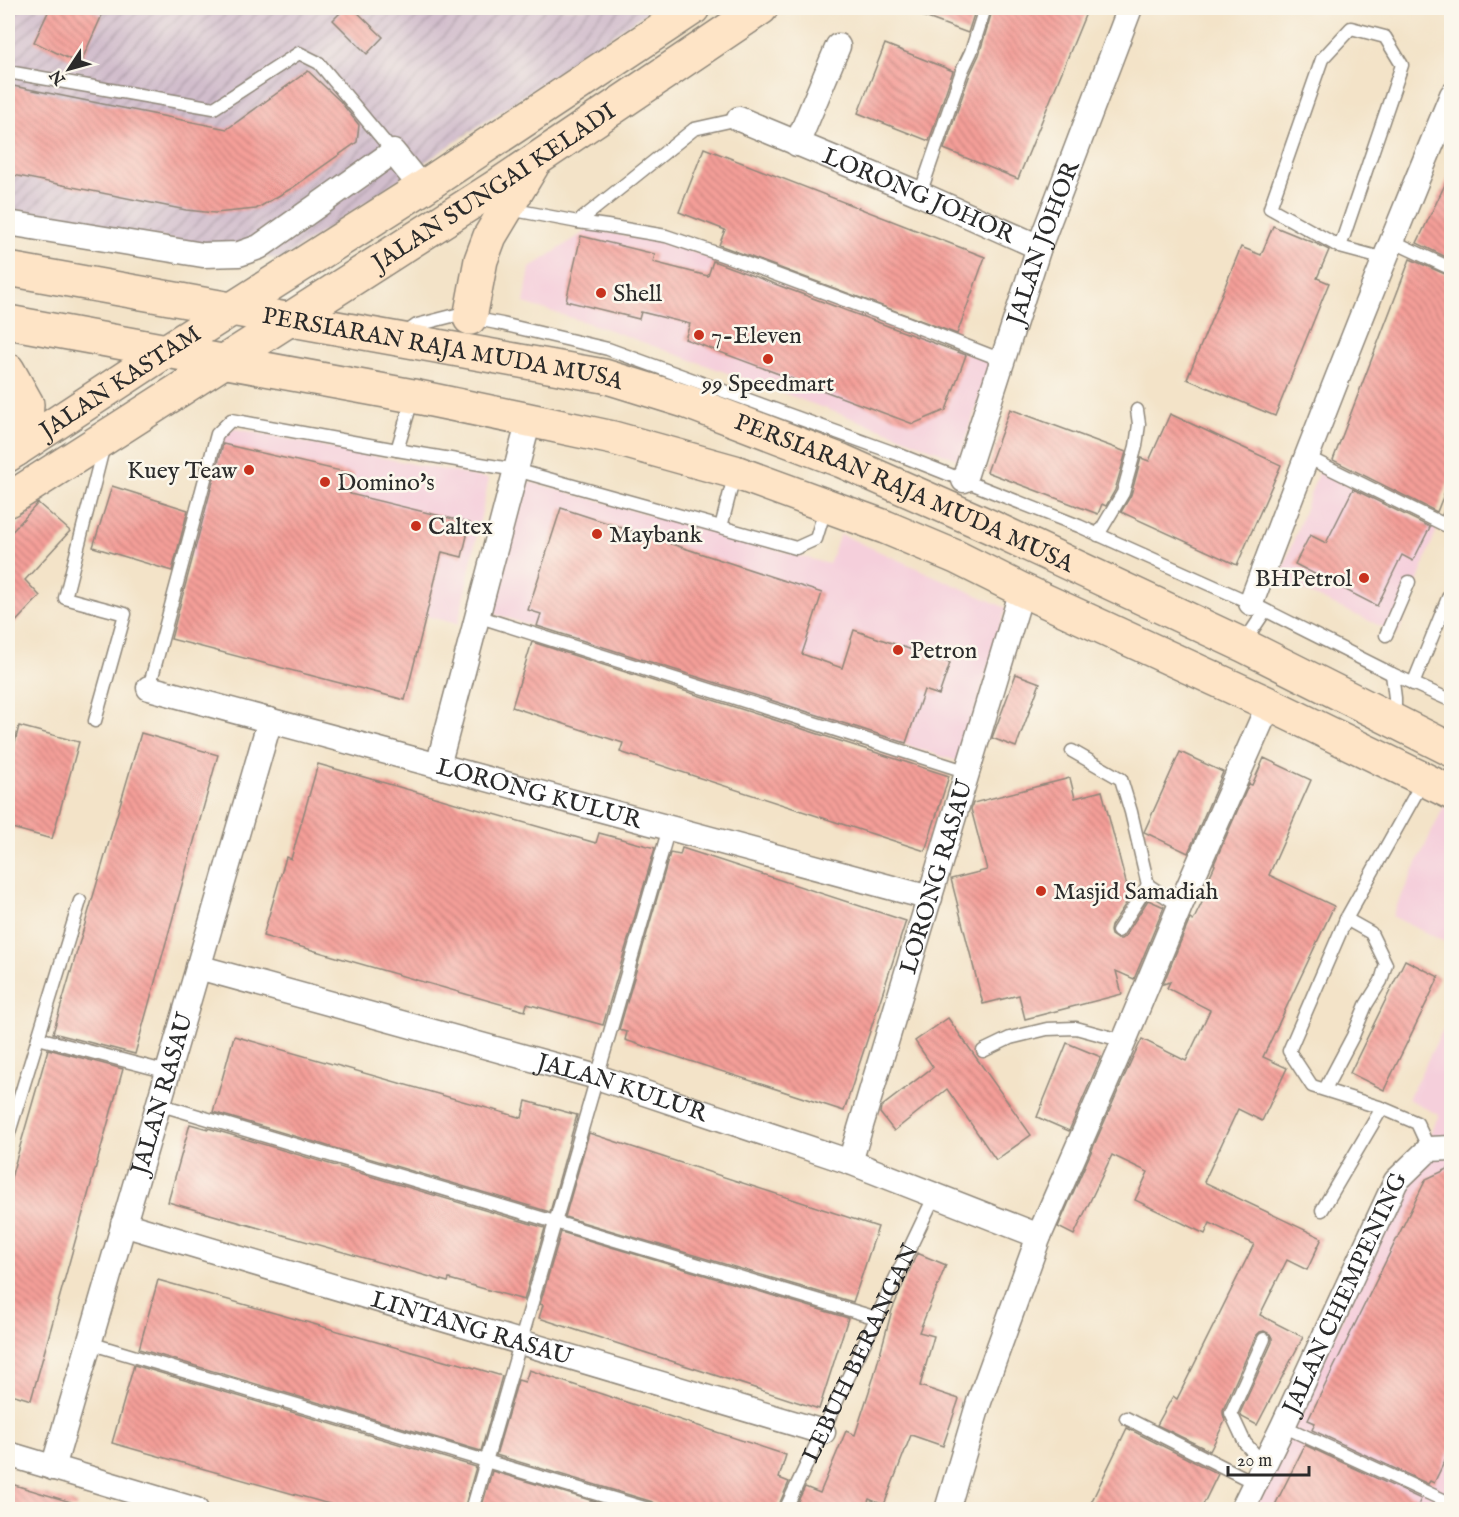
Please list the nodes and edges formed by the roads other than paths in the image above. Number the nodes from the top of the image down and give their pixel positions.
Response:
1 (693, 8) edge
2 (761, 8) edge
3 (985, 8) edge
4 (1130, 8) edge
5 (838, 46) dead end
6 (8, 72) edge
7 (1452, 95) edge
8 (739, 120) joint
9 (797, 144) junction
10 (393, 152) junction
11 (536, 160) junction
12 (422, 188) junction
13 (920, 194) junction
14 (507, 208) junction
15 (578, 222) junction
16 (8, 223) edge
17 (1039, 247) junction
18 (1340, 247) junction
19 (1388, 250) junction
20 (8, 253) edge
21 (1452, 269) edge
22 (21, 271) edge
23 (231, 310) junction
24 (470, 318) junction
25 (289, 320) junction
26 (8, 322) edge
27 (395, 339) junction
28 (166, 351) junction
29 (1002, 360) junction
30 (222, 361) junction
31 (8, 370) edge
32 (413, 396) junction
33 (1137, 410) dead end
34 (529, 420) junction
35 (106, 436) junction
36 (397, 450) junction
37 (12, 452) edge
38 (1307, 457) junction
39 (516, 470) junction
40 (735, 472) junction
41 (964, 480) junction
42 (8, 500) edge
43 (827, 505) junction
44 (1452, 509) edge
45 (721, 527) junction
46 (1098, 535) junction
47 (1409, 582) dead end
48 (1452, 588) edge
49 (1022, 590) junction
50 (1258, 607) junction
51 (477, 616) junction
52 (1386, 636) dead end
53 (1243, 645) junction
54 (1392, 674) junction
55 (1413, 684) junction
56 (149, 688) joint
57 (1452, 701) edge
58 (1269, 704) junction
59 (270, 720) junction
60 (95, 721) dead end
61 (1395, 722) junction
62 (1452, 750) edge
63 (1072, 751) dead end
64 (438, 766) junction
65 (968, 772) junction
66 (1438, 787) edge
67 (669, 828) junction
68 (1148, 885) junction
69 (930, 898) junction
70 (80, 901) dead end
71 (1180, 906) junction
72 (1346, 919) junction
73 (1118, 931) dead end
74 (198, 967) junction
75 (38, 1038) junction
76 (1124, 1041) junction
77 (983, 1051) dead end
78 (168, 1072) junction
79 (597, 1077) junction
80 (1325, 1089) junction
81 (158, 1104) junction
82 (1382, 1108) junction
83 (8, 1136) edge
84 (1440, 1149) edge
85 (850, 1162) junction
86 (935, 1195) junction
87 (1322, 1210) dead end
88 (555, 1222) junction
89 (123, 1224) junction
90 (1039, 1236) junction
91 (877, 1318) junction
92 (1264, 1339) dead end
93 (89, 1342) junction
94 (521, 1342) junction
95 (1126, 1418) dead end
96 (1283, 1426) junction
97 (823, 1432) junction
98 (8, 1454) edge
99 (486, 1461) junction
100 (53, 1468) junction
101 (1259, 1474) junction
102 (1452, 1504) edge
103 (196, 1509) edge
104 (472, 1509) edge
105 (651, 1509) edge
106 (784, 1509) edge
107 (947, 1509) edge
108 (1242, 1509) edge

1 - 12 main road, JALAN SUNGAI KELADI
2 - 11 main road, JALAN SUNGAI KELADI
3 - 13 lane
4 - 17 street, JALAN JOHOR
5 - 9 street, LORONG JOHOR
6 - 10 lane
7 - 19 street
8 - 9 street, LORONG JOHOR
8 - 15 lane, LORONG JOHOR
9 - 13 street, LORONG JOHOR
10 - 12 street
10 - 16 street
11 - 14 main road
11 - 25 main road, JALAN SUNGAI KELADI
12 - 23 main road, JALAN SUNGAI KELADI
13 - 17 street, LORONG JOHOR
14 - 15 lane
14 - 24 main road
15 - 29 lane
17 - 29 street, JALAN JOHOR
18 - 18 lane
18 - 19 lane
19 - 21 lane
19 - 38 street
20 - 22 main road
22 - 23 main road, PERSIARAN RAJA MUDA MUSA
23 - 25 main road, PERSIARAN RAJA MUDA MUSA
23 - 28 main road, JALAN KASTAM
24 - 27 lane
24 - 41 lane
25 - 27 main road, PERSIARAN RAJA MUDA MUSA
25 - 30 main road, JALAN SUNGAI KELADI
26 - 28 main road, PERSIARAN RAJA MUDA MUSA
27 - 53 main road, PERSIARAN RAJA MUDA MUSA
28 - 30 main road, PERSIARAN RAJA MUDA MUSA
28 - 37 main road, JALAN KASTAM
29 - 41 street, JALAN JOHOR
30 - 32 main road, PERSIARAN RAJA MUDA MUSA
30 - 35 main road, JALAN KASTAM
31 - 37 main road
32 - 34 main road, PERSIARAN RAJA MUDA MUSA
32 - 36 lane
33 - 46 lane
34 - 39 street
34 - 40 main road, PERSIARAN RAJA MUDA MUSA
35 - 42 main road, JALAN KASTAM
35 - 60 lane
36 - 39 lane
36 - 56 lane
38 - 44 lane
38 - 50 street
39 - 45 lane
39 - 51 street
40 - 43 main road, PERSIARAN RAJA MUDA MUSA
40 - 45 lane
41 - 46 lane
43 - 45 lane
43 - 49 main road, PERSIARAN RAJA MUDA MUSA
46 - 50 lane
47 - 52 lane
48 - 55 lane
49 - 58 main road, PERSIARAN RAJA MUDA MUSA
49 - 65 street, LORONG RASAU
50 - 53 lane
50 - 54 lane
51 - 64 street
51 - 65 lane
53 - 61 main road, PERSIARAN RAJA MUDA MUSA
54 - 55 lane
54 - 61 lane
55 - 57 lane
56 - 59 street, LORONG KULUR
58 - 66 main road, PERSIARAN RAJA MUDA MUSA
58 - 71 street
59 - 64 street, LORONG KULUR
59 - 74 street, JALAN RASAU
61 - 62 main road, PERSIARAN RAJA MUDA MUSA
63 - 68 lane
64 - 67 street, LORONG KULUR
65 - 69 street, LORONG RASAU
66 - 72 lane
67 - 69 street, LORONG KULUR
67 - 79 lane
68 - 71 lane
68 - 73 lane
69 - 85 street, LORONG RASAU
70 - 75 lane
71 - 76 street
72 - 80 lane
72 - 80 lane
74 - 78 street, JALAN RASAU
74 - 79 street, JALAN KULUR
75 - 78 lane
75 - 83 lane
76 - 77 lane
76 - 90 street
78 - 81 street, JALAN RASAU
79 - 85 street, JALAN KULUR
79 - 88 lane
80 - 82 lane
81 - 88 lane
81 - 89 street, JALAN RASAU
82 - 84 lane
82 - 87 lane
84 - 96 street, JALAN CHEMPENING
85 - 86 street, JALAN KULUR
86 - 90 street, JALAN KULUR
86 - 91 lane, LEBUH BERANGAN
88 - 91 lane
88 - 94 lane
89 - 93 street, JALAN RASAU
89 - 94 street, LINTANG RASAU
90 - 107 street
91 - 97 lane, LEBUH BERANGAN
92 - 101 lane
93 - 99 lane
93 - 100 street, JALAN RASAU
94 - 97 street, LINTANG RASAU
94 - 99 lane
95 - 101 lane
96 - 101 street, JALAN CHEMPENING
96 - 102 lane
97 - 106 lane, LEBUH BERANGAN
98 - 100 street
99 - 104 lane
99 - 105 lane
100 - 103 street
101 - 108 street, JALAN CHEMPENING

